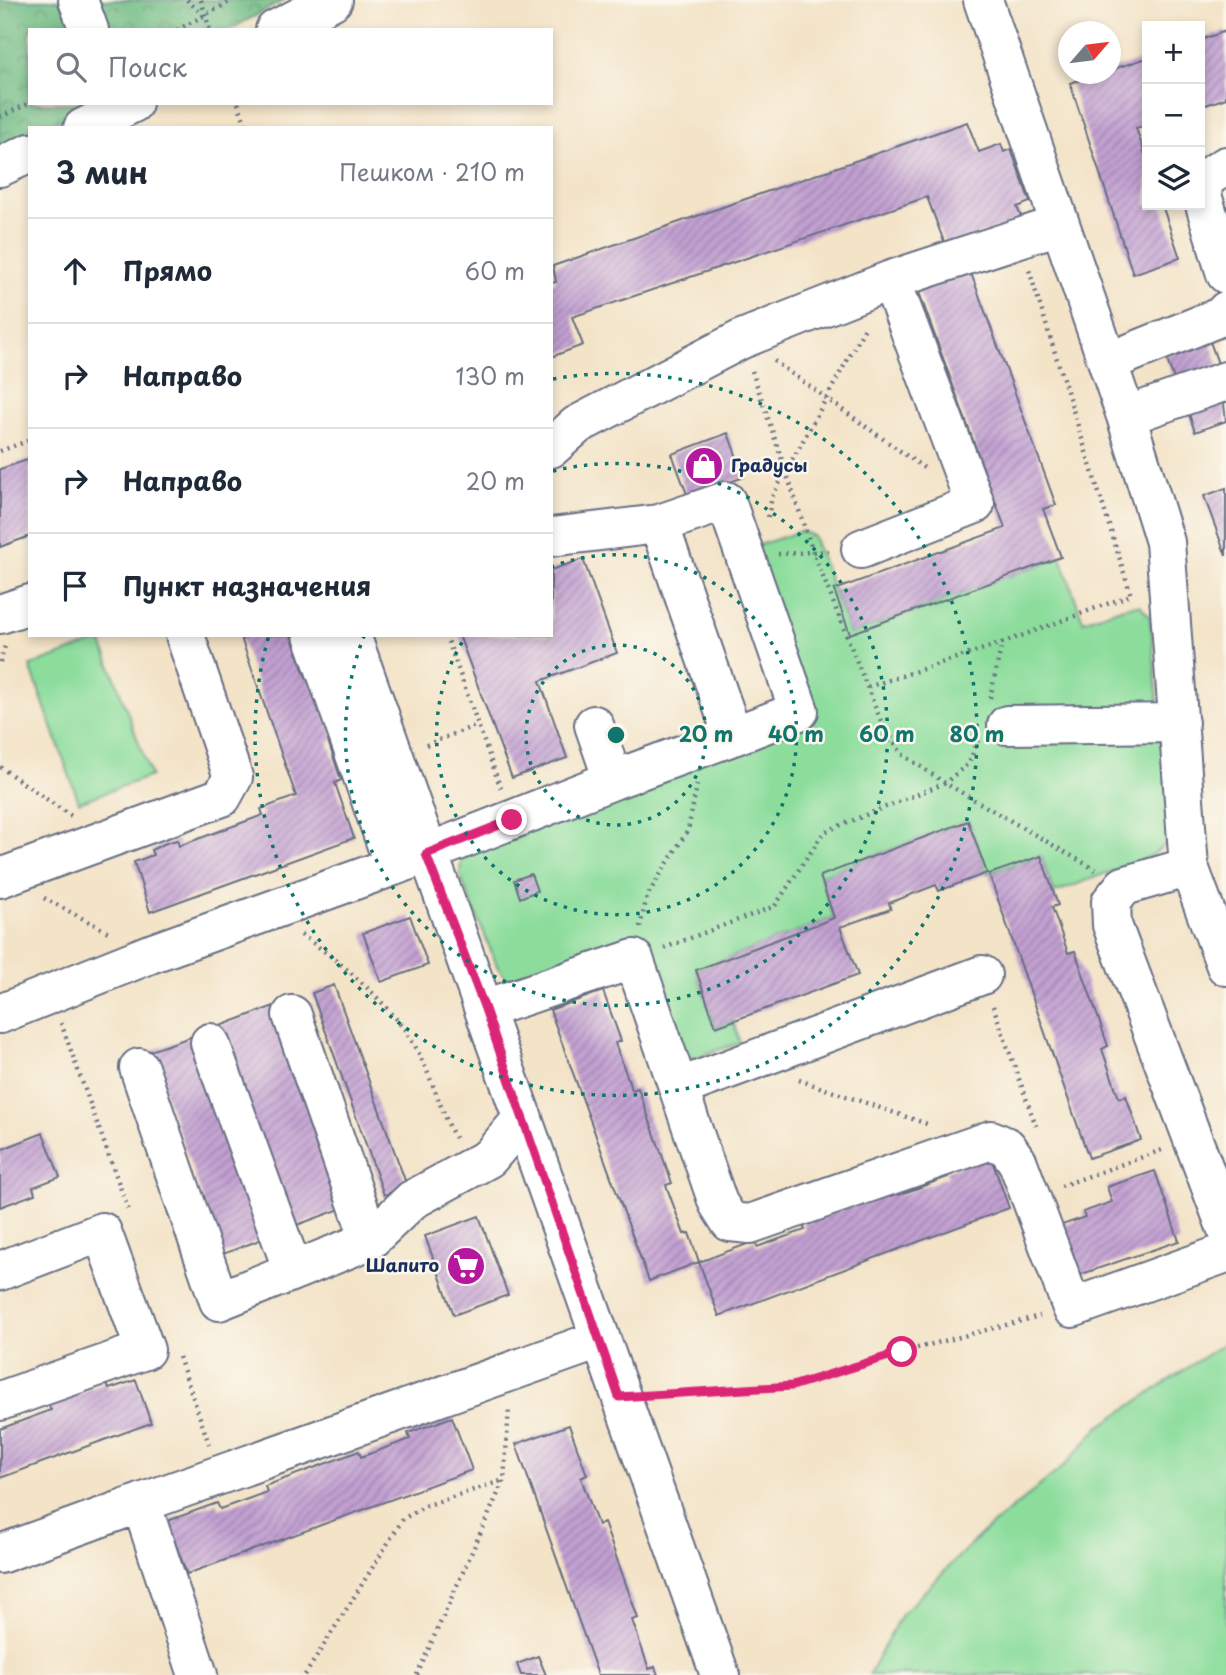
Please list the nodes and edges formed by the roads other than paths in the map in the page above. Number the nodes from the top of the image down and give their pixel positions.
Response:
1 (78, 0) edge
2 (333, 0) edge
3 (983, 0) edge
4 (88, 28) edge
5 (279, 28) edge
6 (124, 111) edge
7 (88, 126) edge
8 (28, 154) edge
9 (1226, 166) edge
10 (0, 167) edge
11 (1059, 225) junction
12 (1226, 274) edge
13 (891, 281) junction
14 (1226, 311) edge
15 (1108, 362) junction
16 (1226, 381) edge
17 (1126, 416) junction
18 (553, 446) edge
19 (659, 524) junction
20 (553, 537) edge
21 (861, 549) road end
22 (28, 605) edge
23 (0, 614) edge
24 (186, 637) edge
25 (314, 637) edge
26 (352, 637) edge
27 (992, 719) road end
28 (1179, 723) junction
29 (594, 725) dead end
30 (733, 736) junction
31 (613, 780) junction
32 (410, 860) junction
33 (1189, 867) junction
34 (2, 877) edge
35 (1226, 966) edge
36 (982, 975) road end
37 (485, 1009) junction
38 (0, 1014) edge
39 (292, 1015) dead end
40 (210, 1043) dead end
41 (139, 1068) dead end
42 (678, 1088) junction
43 (523, 1118) junction
44 (1226, 1227) edge
45 (370, 1240) junction
46 (1226, 1253) edge
47 (0, 1271) edge
48 (293, 1271) junction
49 (599, 1340) junction
50 (0, 1401) edge
51 (141, 1503) junction
52 (0, 1554) edge
53 (198, 1675) edge
54 (720, 1675) edge

1 - 4 street
2 - 5 street
3 - 11 street
6 - 7 street
8 - 10 street
9 - 12 street
11 - 13 street
11 - 15 street
13 - 18 street
13 - 21 street
14 - 15 street
15 - 17 street
16 - 17 street
17 - 28 street
19 - 20 street
19 - 30 street
19 - 30 street
22 - 23 street
24 - 34 street
25 - 32 street
26 - 32 street
27 - 28 street
28 - 33 street
29 - 31 street
30 - 31 street
31 - 32 street
32 - 37 street
32 - 38 street
33 - 35 street
33 - 44 street
36 - 42 street
37 - 42 street
37 - 43 street
39 - 45 street
40 - 48 street
41 - 48 street
42 - 46 street
43 - 45 street
43 - 49 street
45 - 48 street
47 - 50 street
49 - 51 street
49 - 54 street
51 - 52 street
51 - 53 street

